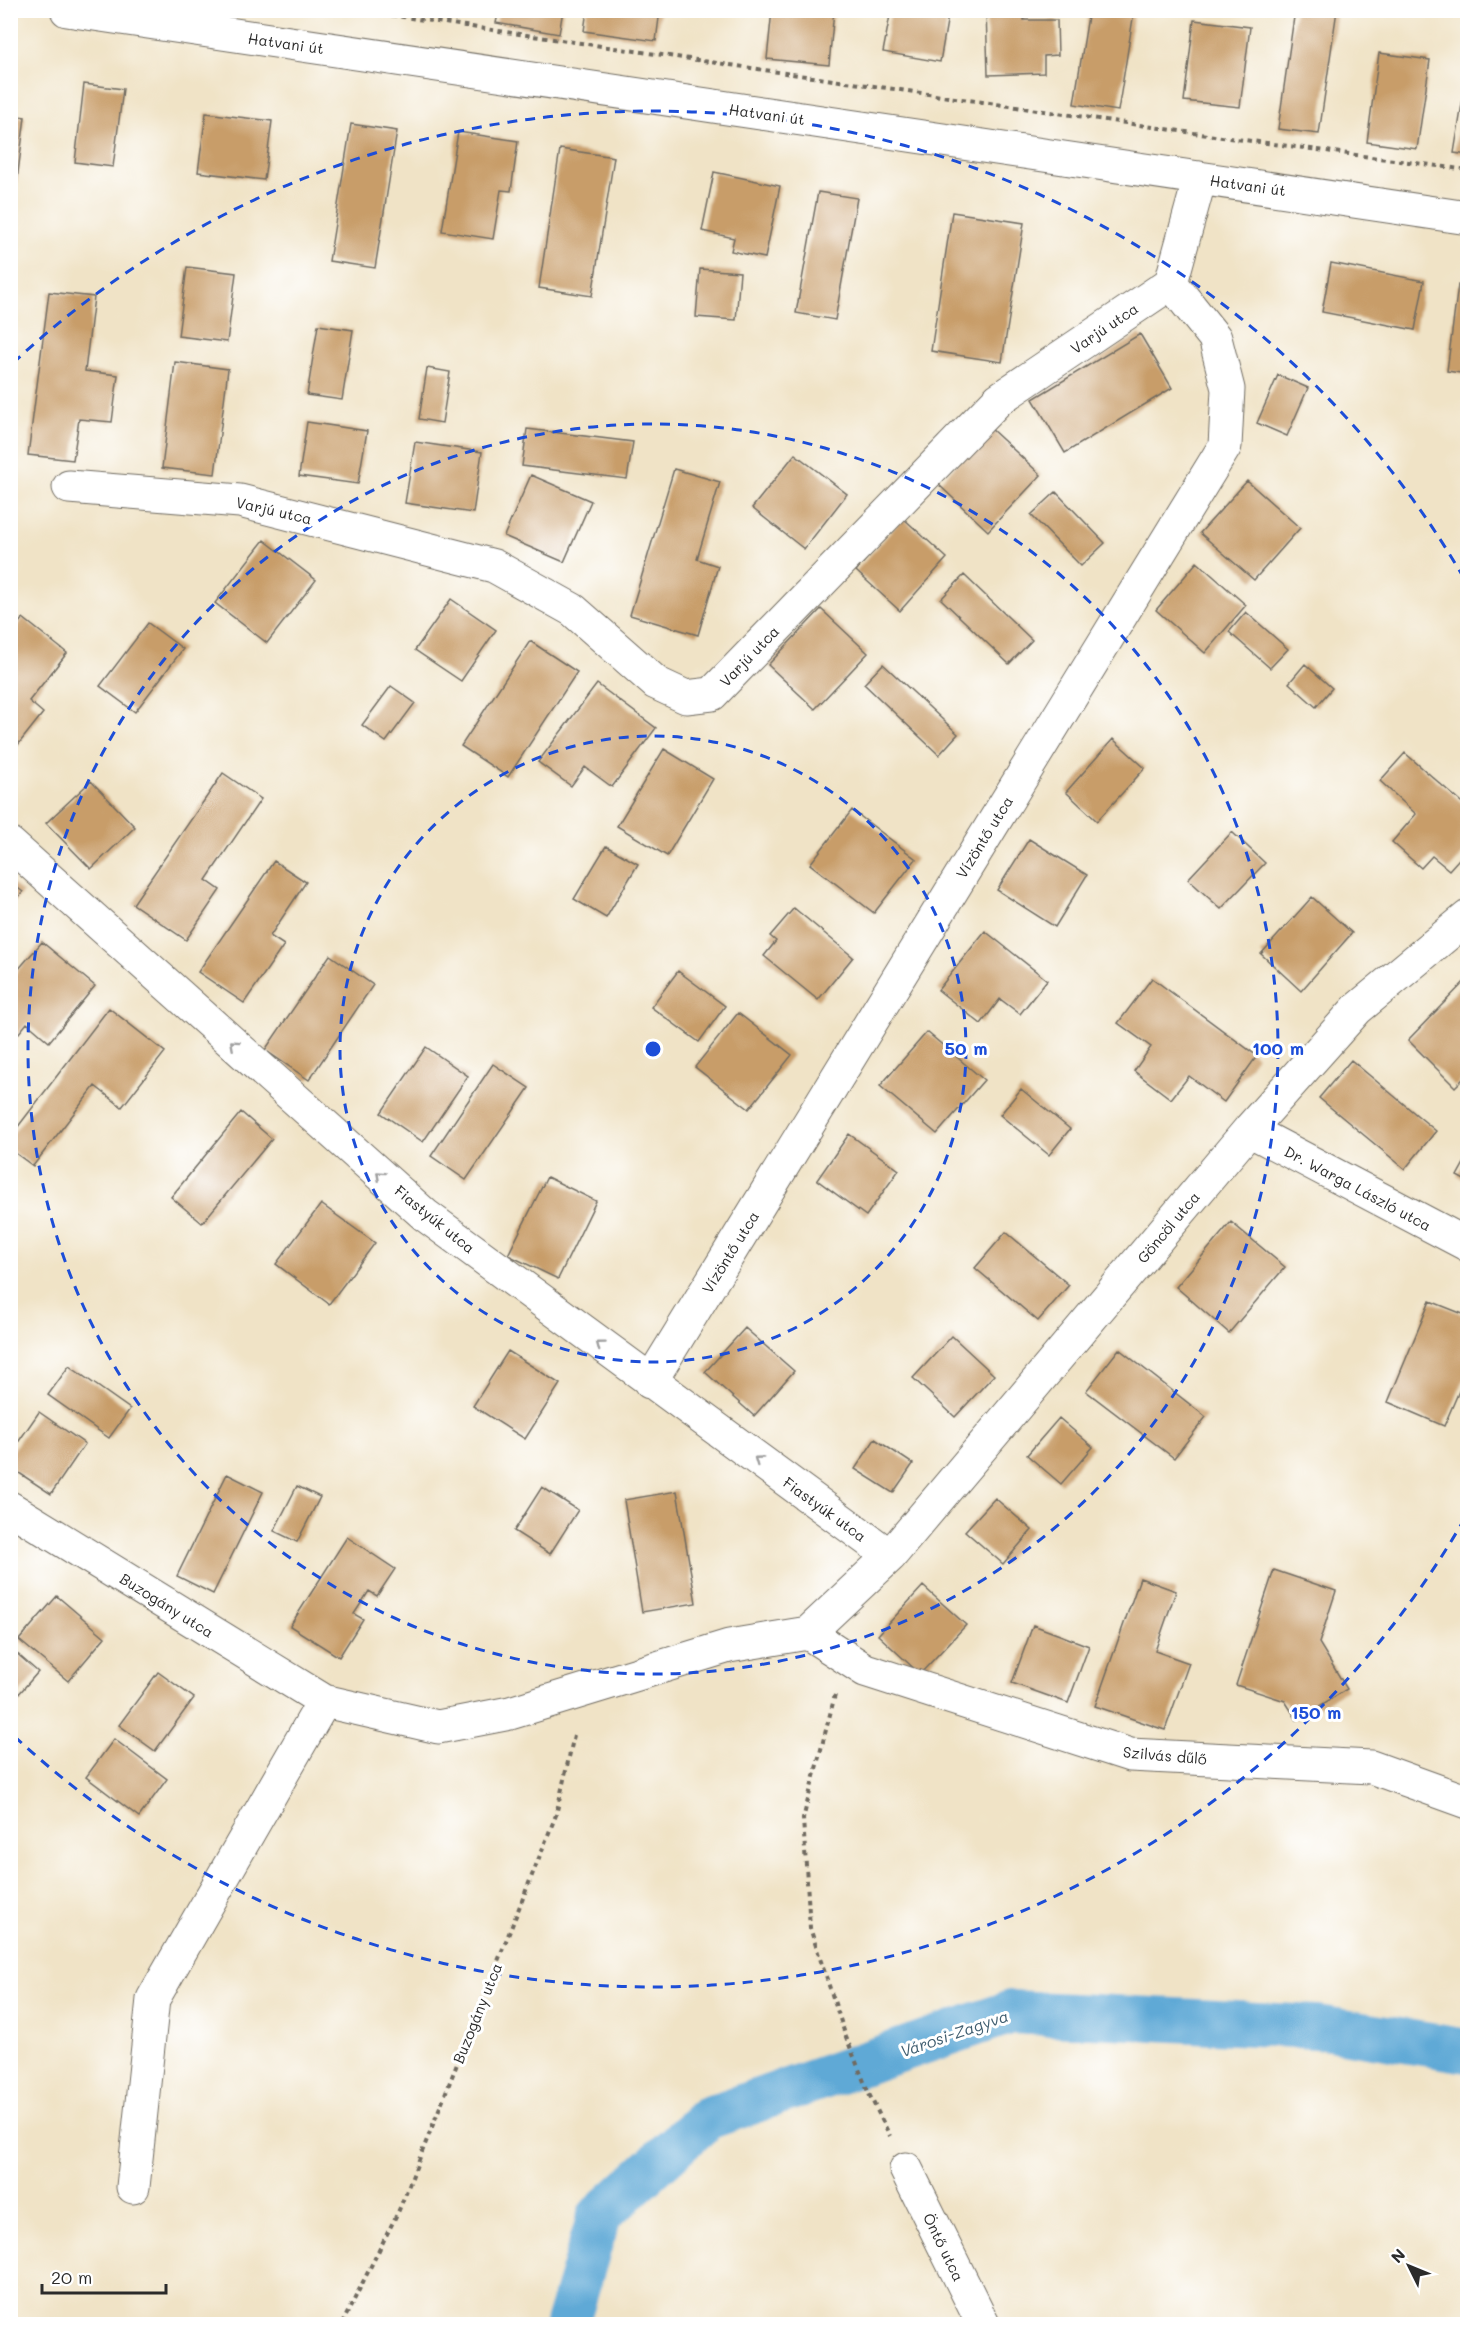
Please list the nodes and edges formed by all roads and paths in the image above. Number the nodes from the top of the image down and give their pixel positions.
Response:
1 (67, 10) edge
2 (357, 10) edge
3 (1467, 170) edge
4 (1200, 178) junction
5 (1467, 218) edge
6 (1171, 283) junction
7 (69, 487) dead end
8 (10, 844) edge
9 (1467, 917) edge
10 (1249, 1131) junction
11 (1467, 1245) edge
12 (650, 1382) junction
13 (10, 1508) edge
14 (890, 1556) junction
15 (808, 1633) junction
16 (843, 1656) junction
17 (584, 1690) junction
18 (324, 1701) junction
19 (1467, 1802) edge
20 (906, 2169) joint
21 (133, 2187) dead end
22 (342, 2325) edge
23 (983, 2325) edge

1 - 4 street, Hatvani út
2 - 3 path
4 - 5 street, Hatvani út
4 - 6 street
6 - 7 street, Varjú utca
6 - 12 street, Vízöntő utca
12 -> 8 street, Fiastyúk utca
9 - 10 street, Göncöl utca
10 - 11 street, Dr. Warga László utca
10 - 14 street, Göncöl utca
14 -> 12 street, Fiastyúk utca
13 - 18 street, Buzogány utca
14 - 15 street
15 - 16 street, Szilvás dűlő
15 - 17 street, Buzogány utca
16 - 19 street, Szilvás dűlő
16 - 20 path
17 - 18 street, Buzogány utca
17 - 22 path, Buzogány utca
18 - 21 street
20 - 23 street, Öntő utca

